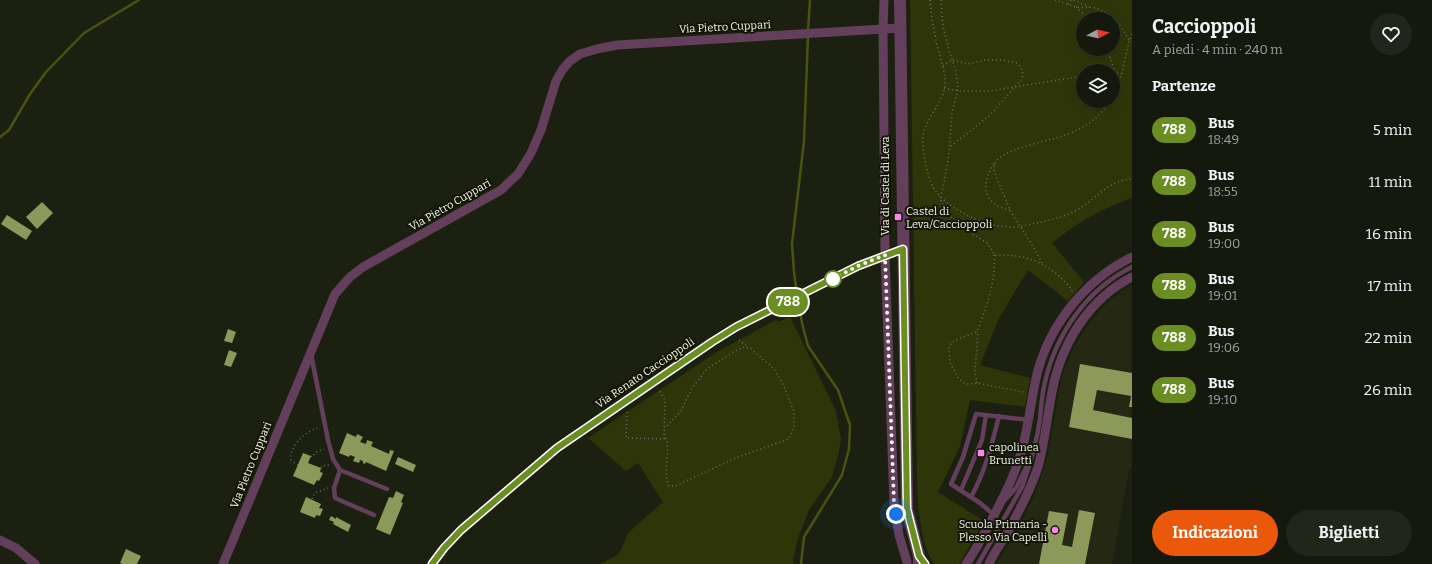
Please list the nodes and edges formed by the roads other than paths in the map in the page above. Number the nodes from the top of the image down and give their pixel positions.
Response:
1 (884, 0) edge
2 (900, 0) edge
3 (900, 28) junction
4 (883, 29) junction
5 (903, 249) junction
6 (885, 255) junction
7 (1132, 257) edge
8 (1132, 267) edge
9 (1132, 276) edge
10 (311, 351) junction
11 (986, 415) junction
12 (999, 416) junction
13 (1029, 420) junction
14 (1031, 455) junction
15 (340, 470) junction
16 (387, 489) dead end
17 (961, 490) junction
18 (971, 497) junction
19 (1001, 504) junction
20 (374, 515) dead end
21 (994, 515) junction
22 (0, 540) edge
23 (921, 561) edge
24 (907, 562) dead end
25 (35, 564) edge
26 (223, 564) edge
27 (432, 564) edge
28 (966, 564) edge
29 (978, 564) edge
30 (989, 564) edge

1 - 4 street, Via di Castel di Leva
2 - 3 street, Via di Castel di Leva
3 - 4 street, Via Pietro Cuppari
3 - 5 street, Via di Castel di Leva
4 - 6 street, Via di Castel di Leva
4 - 10 street, Via Pietro Cuppari
5 - 6 street, Via Renato Caccioppoli
5 - 23 street, Via di Castel di Leva
6 - 24 street, Via di Castel di Leva
6 - 27 street, Via Renato Caccioppoli
7 - 13 street
8 - 14 lane
9 - 30 street
10 - 15 lane
10 - 26 street, Via Pietro Cuppari
11 - 12 lane
11 - 17 lane
11 - 17 lane
12 - 13 lane
12 - 18 lane
13 - 19 street
14 - 19 lane
14 - 29 lane
15 - 16 lane
15 - 20 lane
17 - 18 lane
18 - 21 lane
19 - 21 street
21 - 28 street
22 - 25 street

